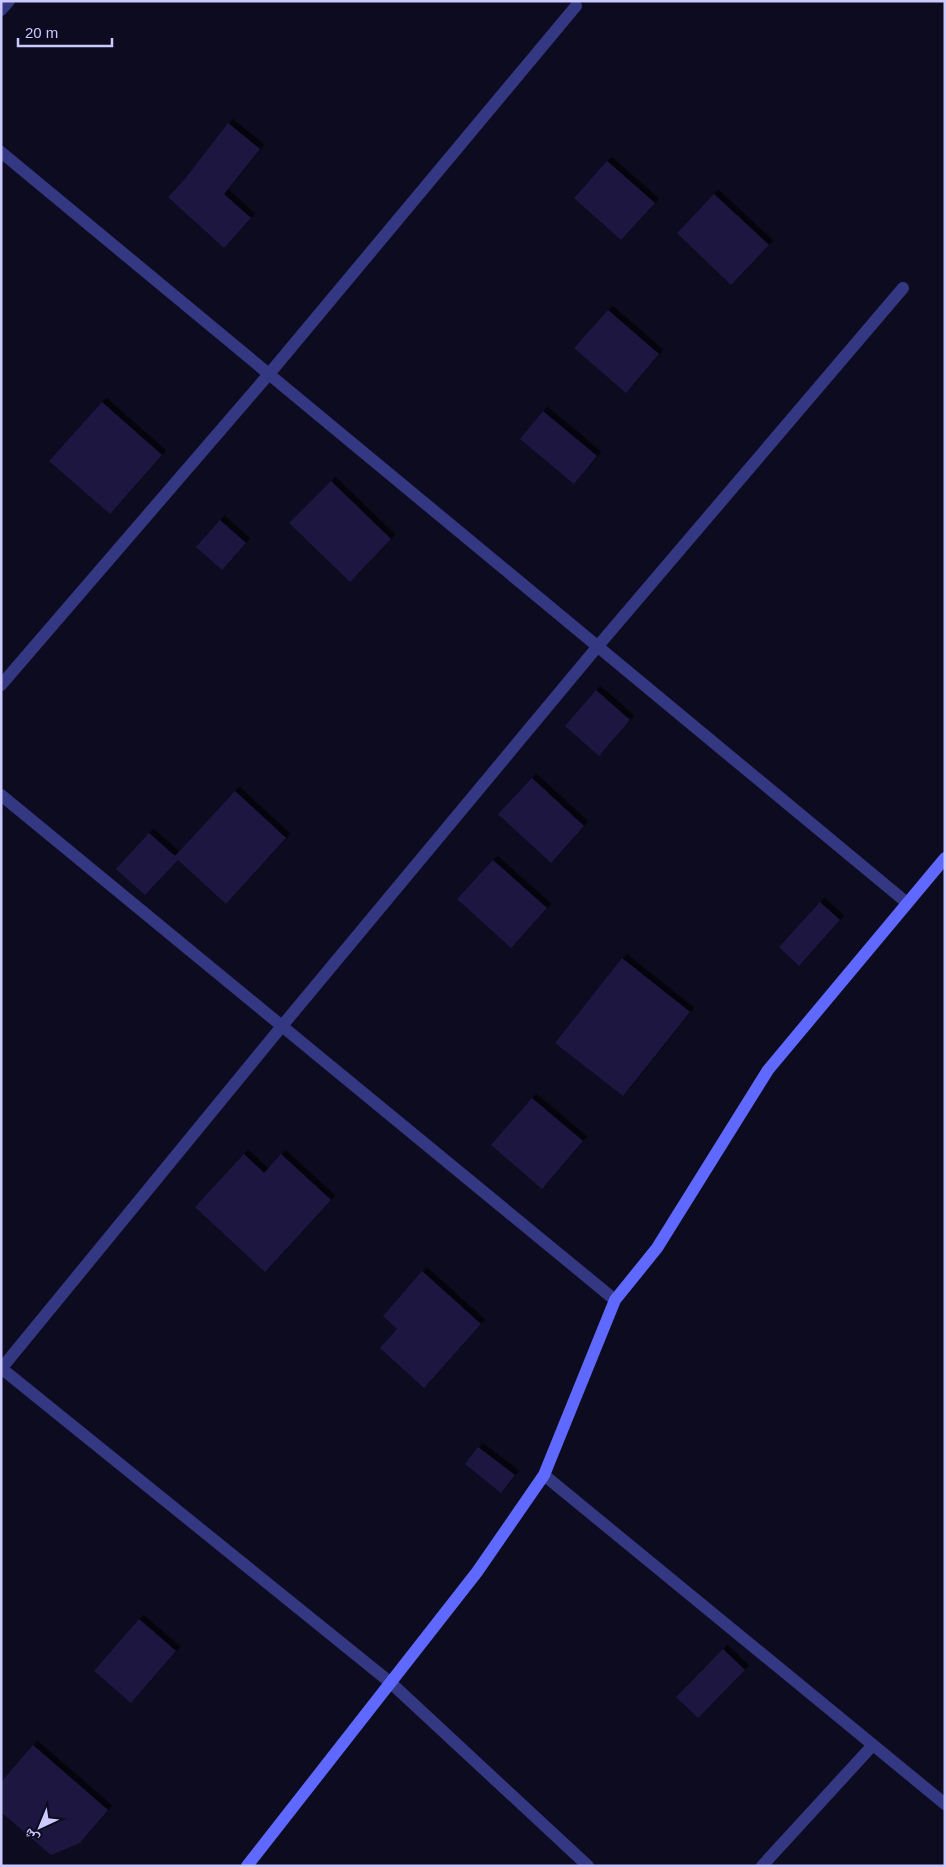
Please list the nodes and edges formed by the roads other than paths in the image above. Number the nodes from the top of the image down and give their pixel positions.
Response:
1 (8, 1) edge
2 (576, 6) dead end
3 (1, 10) edge
4 (1, 152) edge
5 (903, 288) dead end
6 (269, 374) junction
7 (598, 646) junction
8 (1, 685) edge
9 (1, 795) edge
10 (945, 858) edge
11 (906, 902) junction
12 (282, 1026) junction
13 (615, 1300) junction
14 (1, 1368) edge
15 (544, 1475) junction
16 (391, 1683) junction
17 (872, 1746) junction
18 (945, 1804) edge
19 (247, 1866) edge
20 (588, 1866) edge
21 (762, 1866) edge

1 - 3 street
2 - 6 street
4 - 6 street
5 - 7 street
6 - 7 street
6 - 8 street
7 - 11 street
7 - 12 street
9 - 12 street
10 - 11 street
11 - 13 street
12 - 13 street
12 - 14 street
13 - 15 street
14 - 16 street
15 - 16 street
15 - 17 street
16 - 19 street
16 - 20 street
17 - 18 street
17 - 21 street

